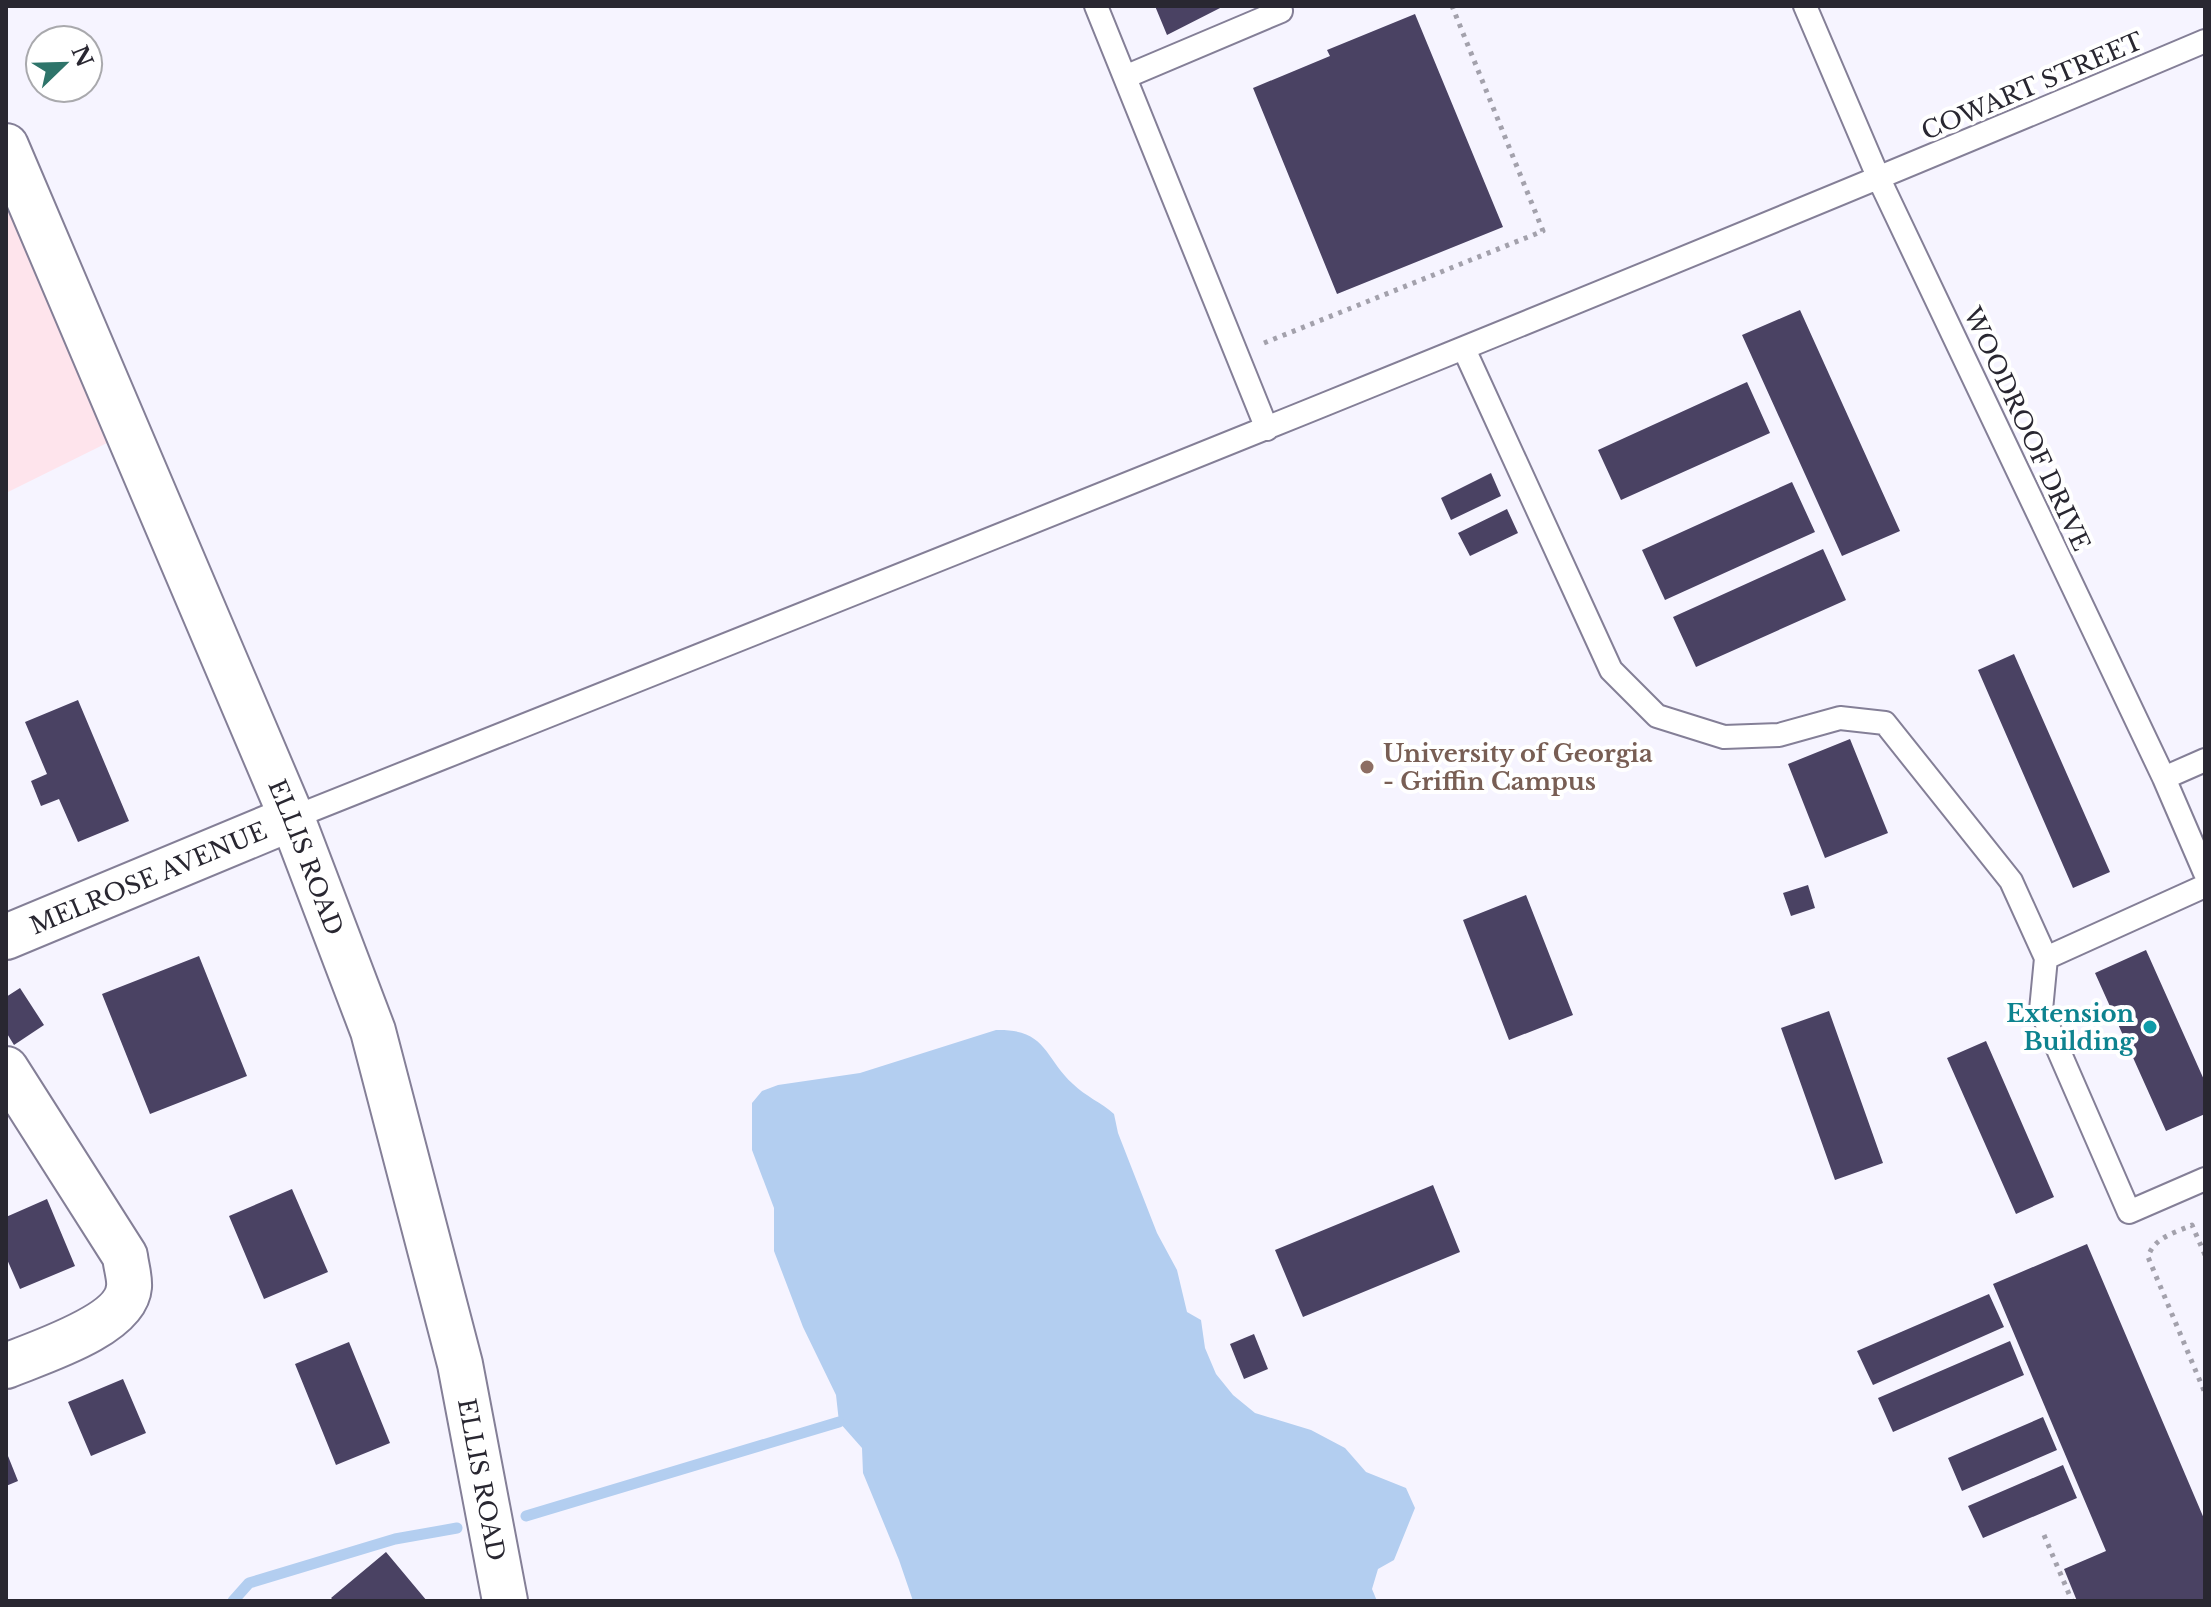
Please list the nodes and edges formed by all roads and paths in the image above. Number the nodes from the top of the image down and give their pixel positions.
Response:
1 (1096, 6) edge
2 (1278, 6) edge
3 (1452, 6) edge
4 (1805, 6) edge
5 (2205, 41) edge
6 (1125, 77) junction
7 (6, 146) edge
8 (1879, 179) junction
9 (1464, 349) junction
10 (1236, 355) junction
11 (1267, 429) junction
12 (2205, 760) edge
13 (2164, 778) junction
14 (292, 818) junction
15 (2205, 873) edge
16 (2205, 886) edge
17 (6, 937) edge
18 (2046, 958) junction
19 (6, 1069) edge
20 (2205, 1179) edge
21 (2205, 1255) edge
22 (6, 1366) edge
23 (2205, 1393) edge
24 (2044, 1535) dead end
25 (505, 1601) edge
26 (2072, 1601) edge

1 - 6 lane
2 - 6 lane
3 - 10 path
4 - 8 lane, WOODROOF DRIVE
5 - 8 lane, COWART STREET
6 - 10 lane
7 - 14 street, ELLIS ROAD
8 - 9 lane, COWART STREET
8 - 13 lane, WOODROOF DRIVE
9 - 11 lane, COWART STREET
9 - 18 lane
10 - 11 lane
11 - 14 lane, COWART STREET
12 - 13 lane
13 - 15 lane, WOODROOF DRIVE
14 - 17 street, MELROSE AVENUE
14 - 25 street, ELLIS ROAD
16 - 18 lane
18 - 20 lane
19 - 22 street
21 - 23 path
24 - 26 path

